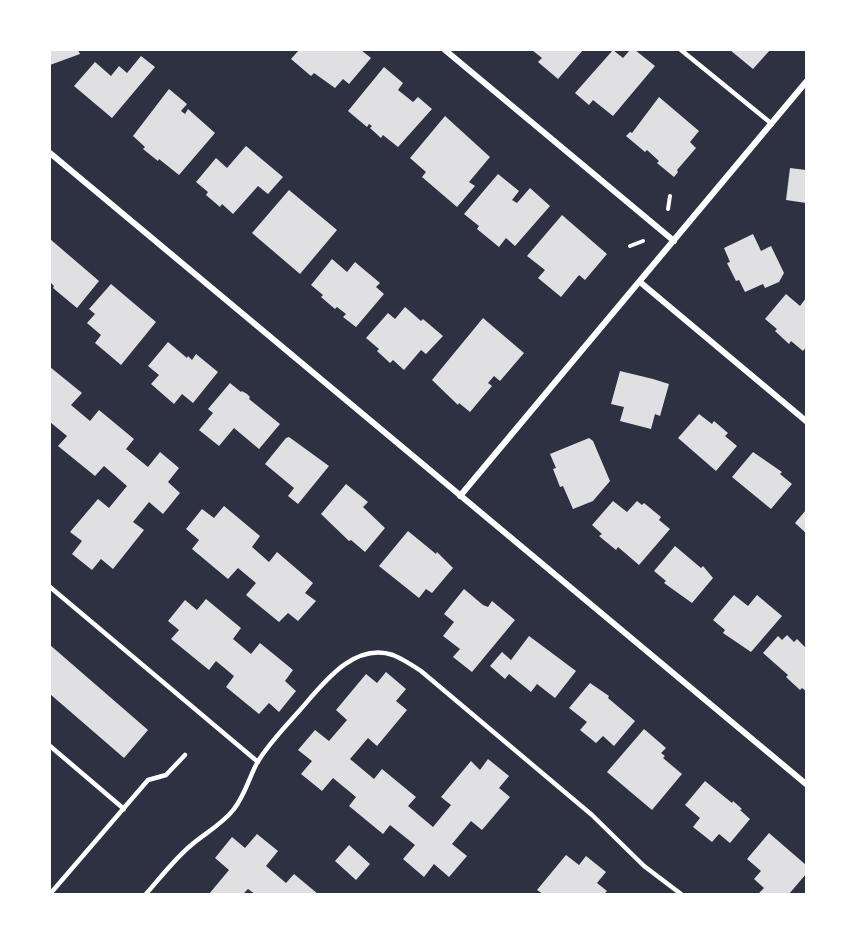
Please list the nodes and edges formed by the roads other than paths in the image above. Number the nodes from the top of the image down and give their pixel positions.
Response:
1 (445, 50) edge
2 (681, 50) edge
3 (807, 82) edge
4 (772, 124) junction
5 (50, 153) edge
6 (674, 241) junction
7 (640, 282) junction
8 (807, 421) edge
9 (460, 496) junction
10 (50, 587) edge
11 (50, 746) edge
12 (185, 755) dead end
13 (258, 762) junction
14 (807, 784) edge
15 (124, 809) junction
16 (50, 894) edge
17 (146, 894) edge
18 (681, 894) edge

1 - 6 street
2 - 4 lane
3 - 4 street
4 - 6 street
5 - 9 street
6 - 7 street
7 - 8 street
7 - 9 street
9 - 14 street
10 - 13 lane
11 - 15 lane
12 - 15 lane
13 - 17 lane
13 - 18 lane
15 - 16 lane

